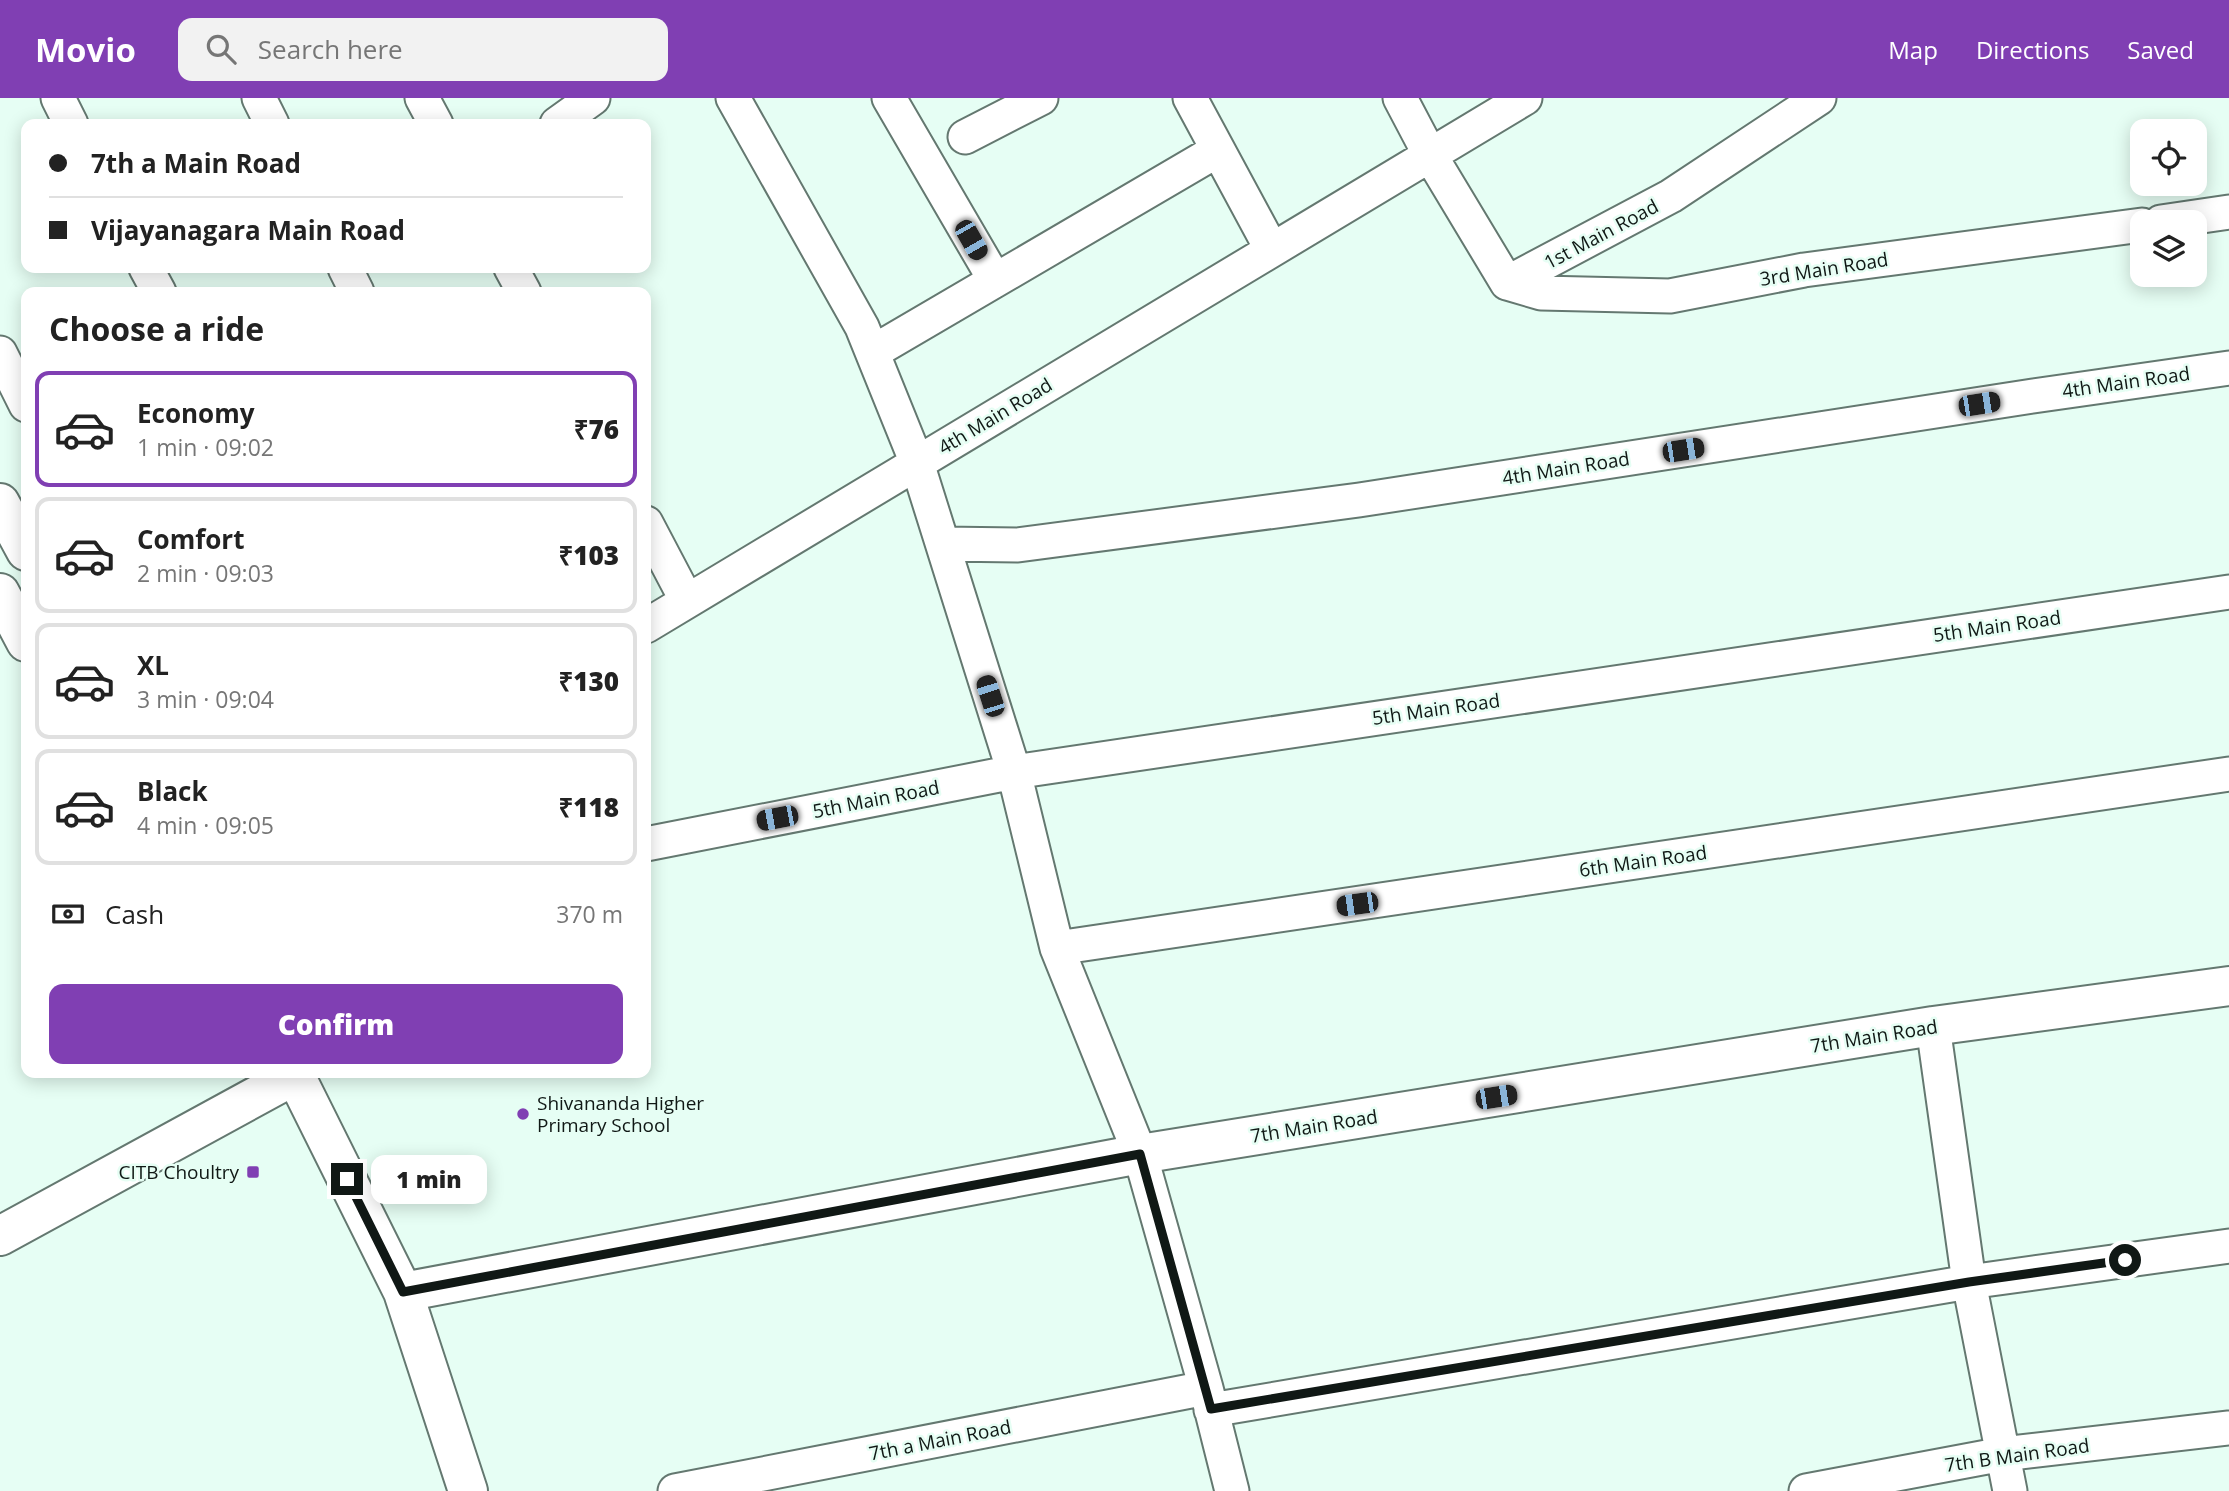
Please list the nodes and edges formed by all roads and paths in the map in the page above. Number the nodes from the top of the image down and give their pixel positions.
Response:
1 (58, 98) edge
2 (259, 98) edge
3 (422, 98) edge
4 (593, 98) edge
5 (733, 98) edge
6 (889, 98) edge
7 (1041, 98) edge
8 (1190, 98) edge
9 (1400, 98) edge
10 (1525, 98) edge
11 (1819, 99) edge
12 (68, 119) edge
13 (270, 119) edge
14 (433, 119) edge
15 (564, 119) edge
16 (964, 136) dead end
17 (1218, 149) junction
18 (1430, 155) junction
19 (2229, 212) edge
20 (2207, 215) edge
21 (2130, 227) edge
22 (1272, 250) junction
23 (995, 280) junction
24 (1507, 283) junction
25 (873, 352) junction
26 (0, 353) edge
27 (2229, 368) edge
28 (21, 395) edge
29 (917, 463) junction
30 (0, 503) edge
31 (651, 533) edge
32 (21, 542) edge
33 (943, 544) junction
34 (2229, 592) edge
35 (0, 593) edge
36 (687, 601) junction
37 (651, 623) edge
38 (21, 633) edge
39 (1014, 772) junction
40 (2229, 774) edge
41 (651, 843) edge
42 (1057, 948) junction
43 (2229, 986) edge
44 (1933, 1027) junction
45 (285, 1078) edge
46 (296, 1078) edge
47 (1140, 1154) junction
48 (0, 1237) edge
49 (2229, 1246) edge
50 (1969, 1282) junction
51 (403, 1292) junction
52 (1209, 1399) junction
53 (2229, 1428) edge
54 (2003, 1454) junction
55 (719, 1487) edge
56 (468, 1491) edge
57 (675, 1491) edge
58 (1232, 1491) edge
59 (1806, 1491) edge
60 (2010, 1491) edge

1 - 12 street
2 - 13 street
3 - 14 street
4 - 15 street
5 - 25 street
6 - 23 street
7 - 16 street
8 - 17 street
9 - 18 street
10 - 18 street, 4th Main Road
11 - 24 street, 1st Main Road
17 - 22 street
17 - 23 street
18 - 22 street, 4th Main Road
18 - 24 street
19 - 20 street
21 - 24 street, 3rd Main Road
22 - 29 street, 4th Main Road
23 - 25 street
25 - 29 street
26 - 28 street
27 - 33 street, 4th Main Road
29 - 33 street
29 - 36 street, 4th Main Road
30 - 32 street
31 - 36 street
33 - 39 street
34 - 39 street, 5th Main Road
35 - 38 street
36 - 37 street, 4th Main Road
39 - 41 street, 5th Main Road
39 - 42 street
40 - 42 street, 6th Main Road
42 - 47 street
43 - 44 street, 7th Main Road
44 - 47 street, 7th Main Road
44 - 50 street
45 - 48 street
46 - 51 street
47 - 51 street, 7th Main Road
47 - 52 street
49 - 50 street, 7th a Main Road
50 - 52 street, 7th a Main Road
50 - 54 street
51 - 56 street
52 - 55 street, 7th a Main Road
52 - 58 street
53 - 54 street, 7th B Main Road
54 - 59 street, 7th B Main Road
54 - 60 street
55 - 57 street, 7th a Main Road

